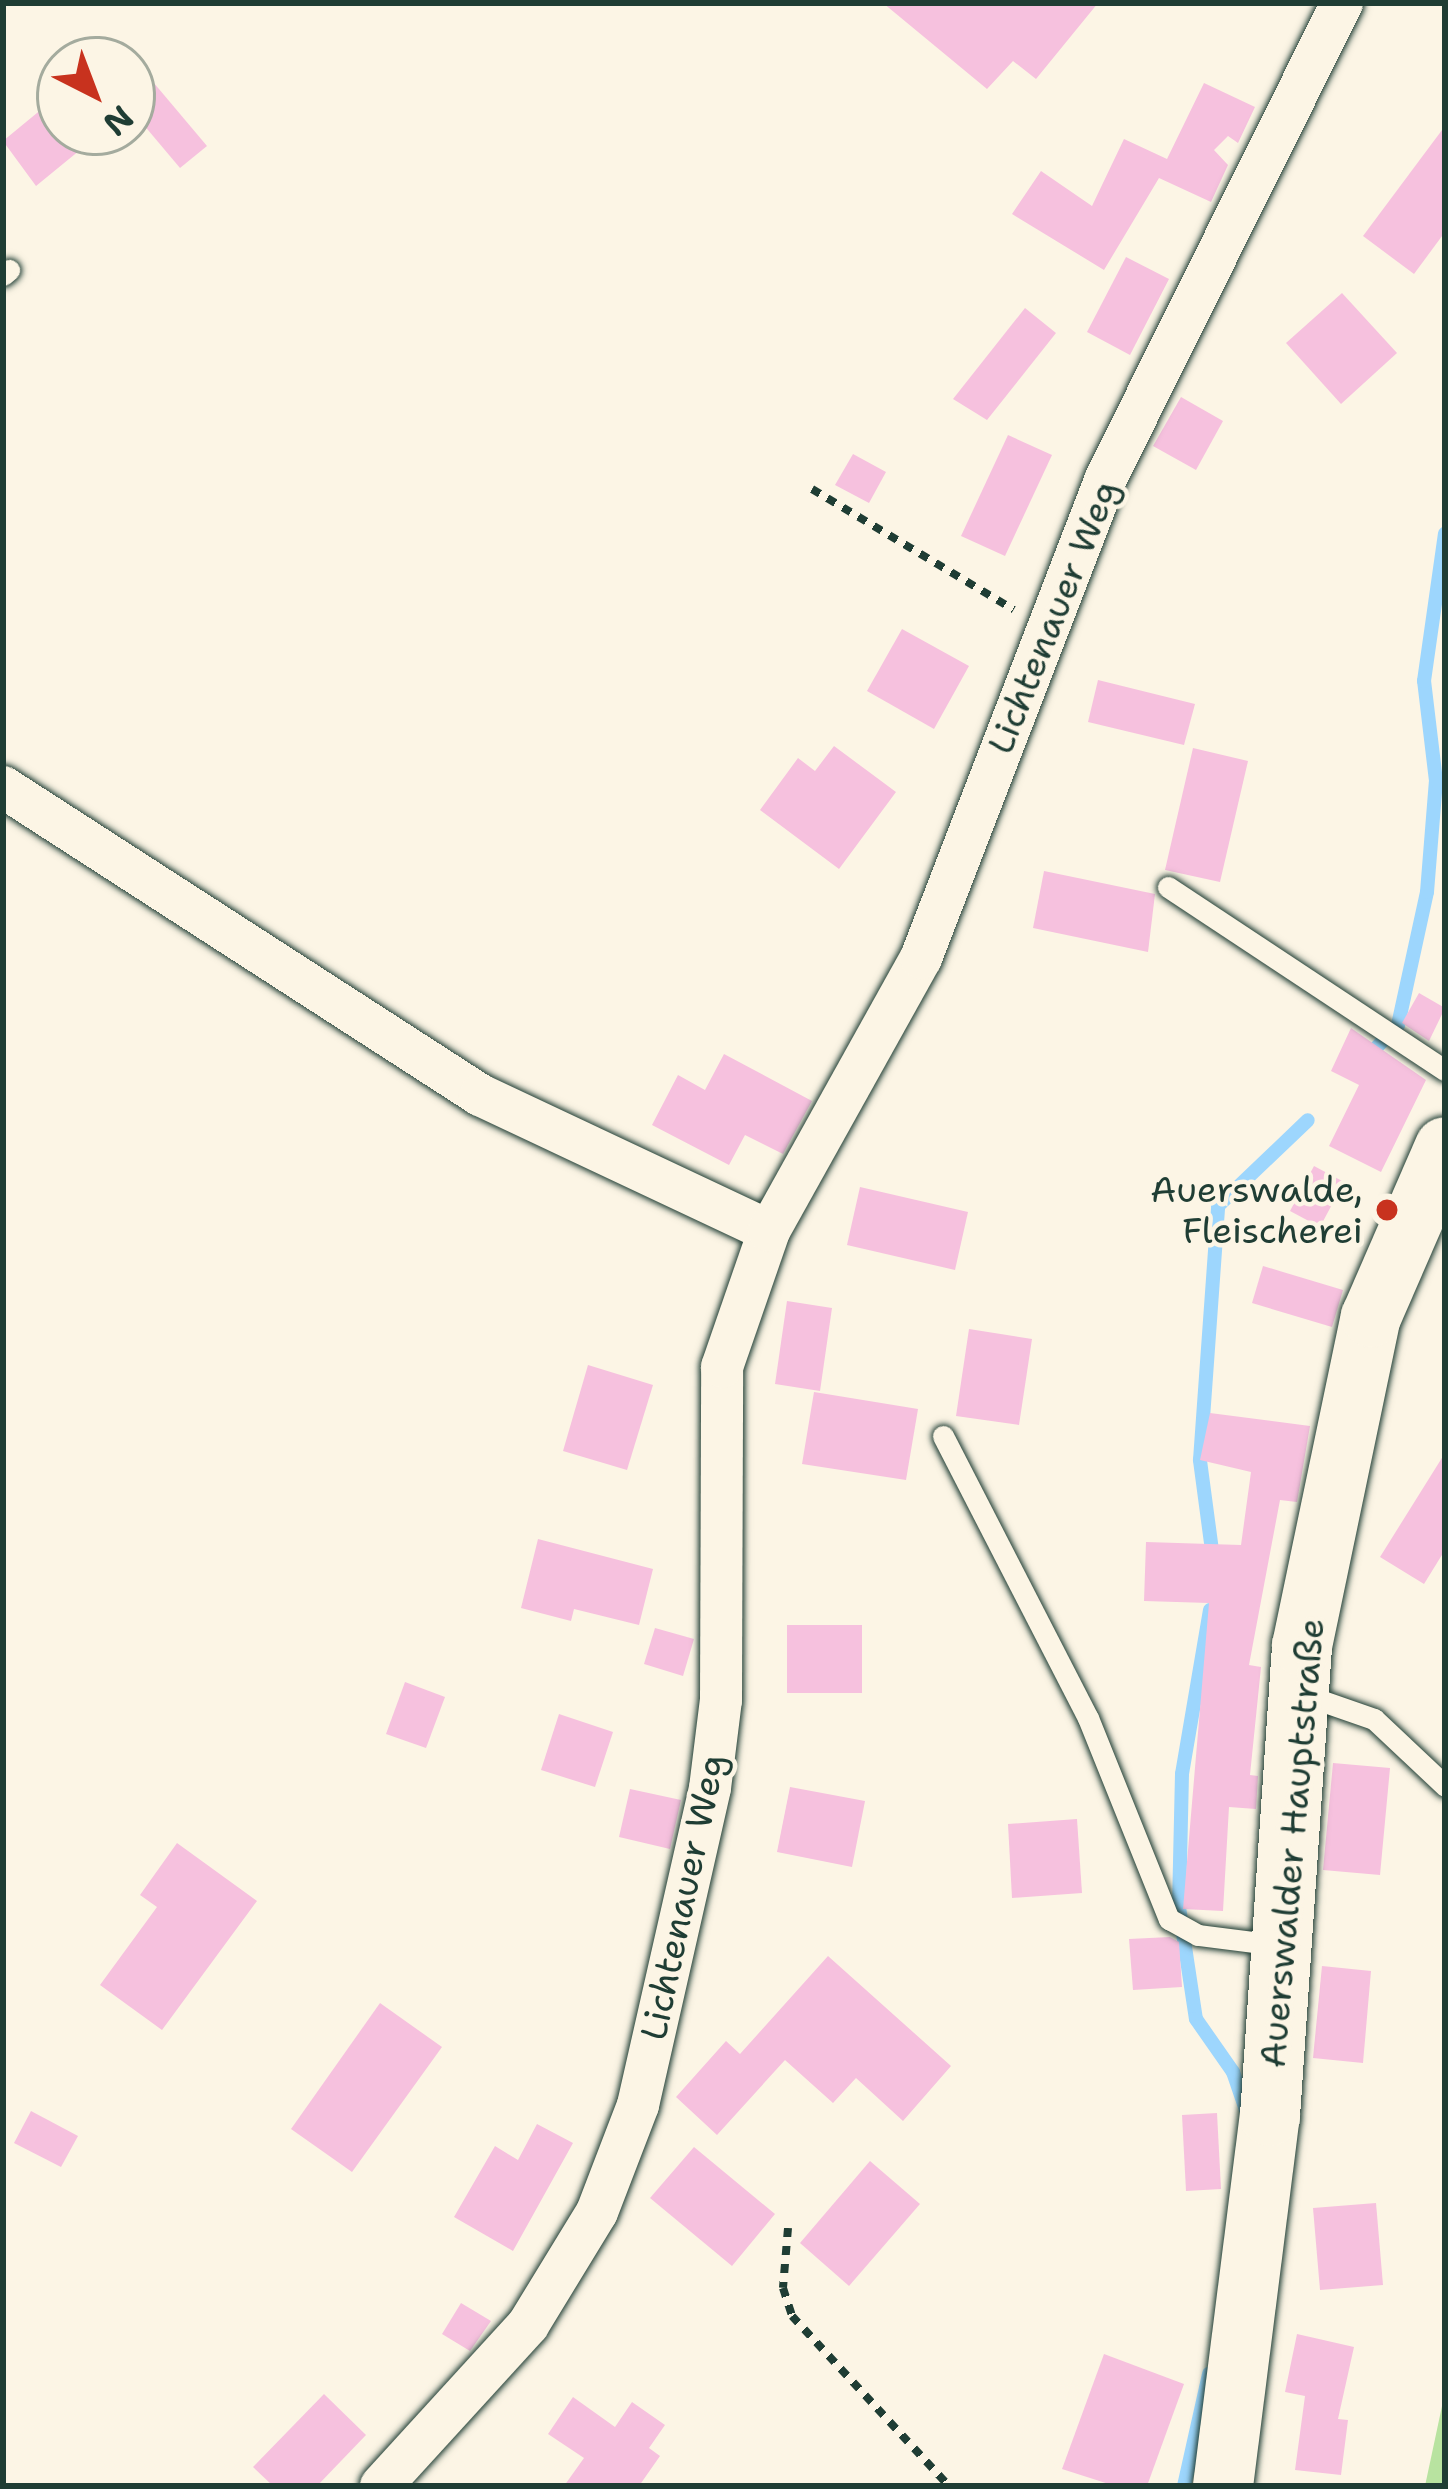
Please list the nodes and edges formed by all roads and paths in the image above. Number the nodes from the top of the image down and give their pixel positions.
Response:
1 (1342, 3) edge
2 (812, 490) dead end
3 (1046, 629) junction
4 (3, 787) edge
5 (1168, 887) dead end
6 (1445, 1070) edge
7 (1445, 1147) edge
8 (769, 1231) junction
9 (943, 1436) dead end
10 (1299, 1693) junction
11 (1445, 1786) edge
12 (1281, 1945) junction
13 (788, 2228) dead end
14 (381, 2486) edge
15 (949, 2486) edge
16 (1223, 2486) edge

1 - 3 street, Lichtenauer Weg
2 - 3 path
3 - 8 street, Lichtenauer Weg
4 - 8 street
5 - 6 lane
7 - 10 main road, Auerswalder Hauptstraße
8 - 14 street, Lichtenauer Weg
9 - 12 lane
10 - 11 lane
10 - 12 main road, Auerswalder Hauptstraße
12 - 16 main road, Auerswalder Hauptstraße
13 - 15 path

